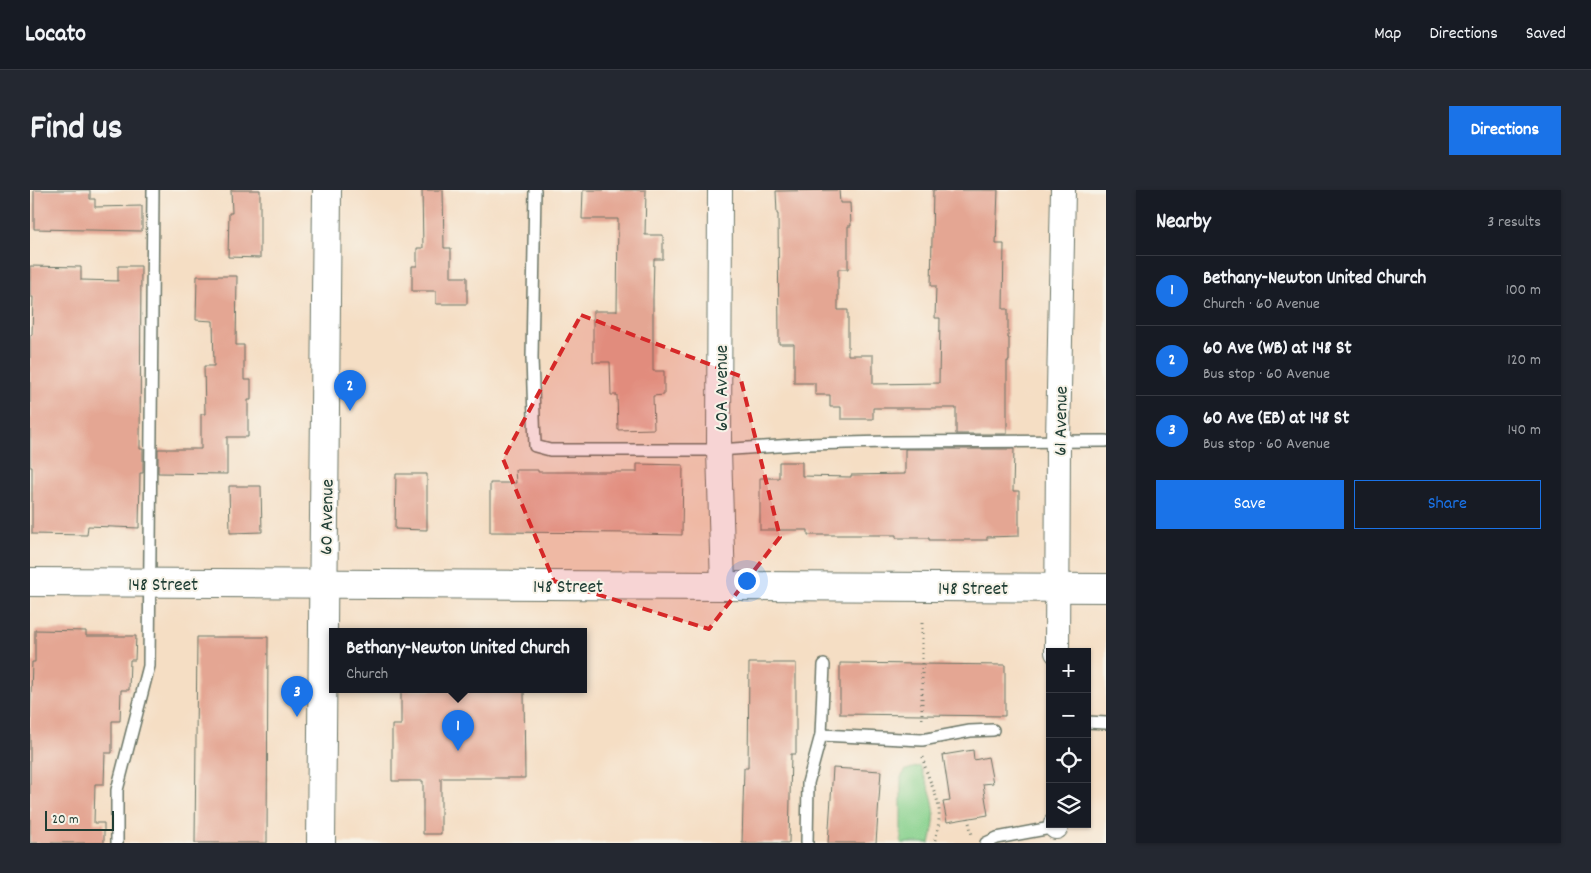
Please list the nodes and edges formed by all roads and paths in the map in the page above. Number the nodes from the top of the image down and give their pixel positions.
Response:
1 (153, 190) edge
2 (327, 190) edge
3 (534, 190) edge
4 (720, 190) edge
5 (1062, 190) edge
6 (1058, 440) junction
7 (1106, 441) edge
8 (719, 450) junction
9 (30, 582) edge
10 (150, 583) junction
11 (324, 584) junction
12 (722, 586) junction
13 (1057, 588) junction
14 (1106, 588) edge
15 (922, 623) dead end
16 (1057, 648) edge
17 (824, 665) dead end
18 (922, 709) dead end
19 (1091, 722) edge
20 (1106, 723) edge
21 (993, 730) dead end
22 (822, 735) junction
23 (922, 740) junction
24 (1046, 828) edge
25 (117, 843) edge
26 (321, 843) edge
27 (807, 843) edge
28 (934, 843) edge
29 (986, 843) edge

1 - 10 lane
2 - 11 main road, 60 Avenue
3 - 8 lane
4 - 8 street, 60A Avenue
5 - 6 street, 61 Avenue
6 - 7 lane
6 - 8 lane
6 - 13 street, 61 Avenue
8 - 12 street, 60A Avenue
9 - 10 main road, 148 Street
10 - 11 main road, 148 Street
10 - 25 lane
11 - 12 main road, 148 Street
11 - 26 main road, 60 Avenue
12 - 13 main road, 148 Street
13 - 14 main road, 148 Street
13 - 16 street, 61 Avenue
15 - 18 path
17 - 22 lane
19 - 20 lane
21 - 23 lane
22 - 23 lane
22 - 27 lane
23 - 28 path
24 - 29 lane

